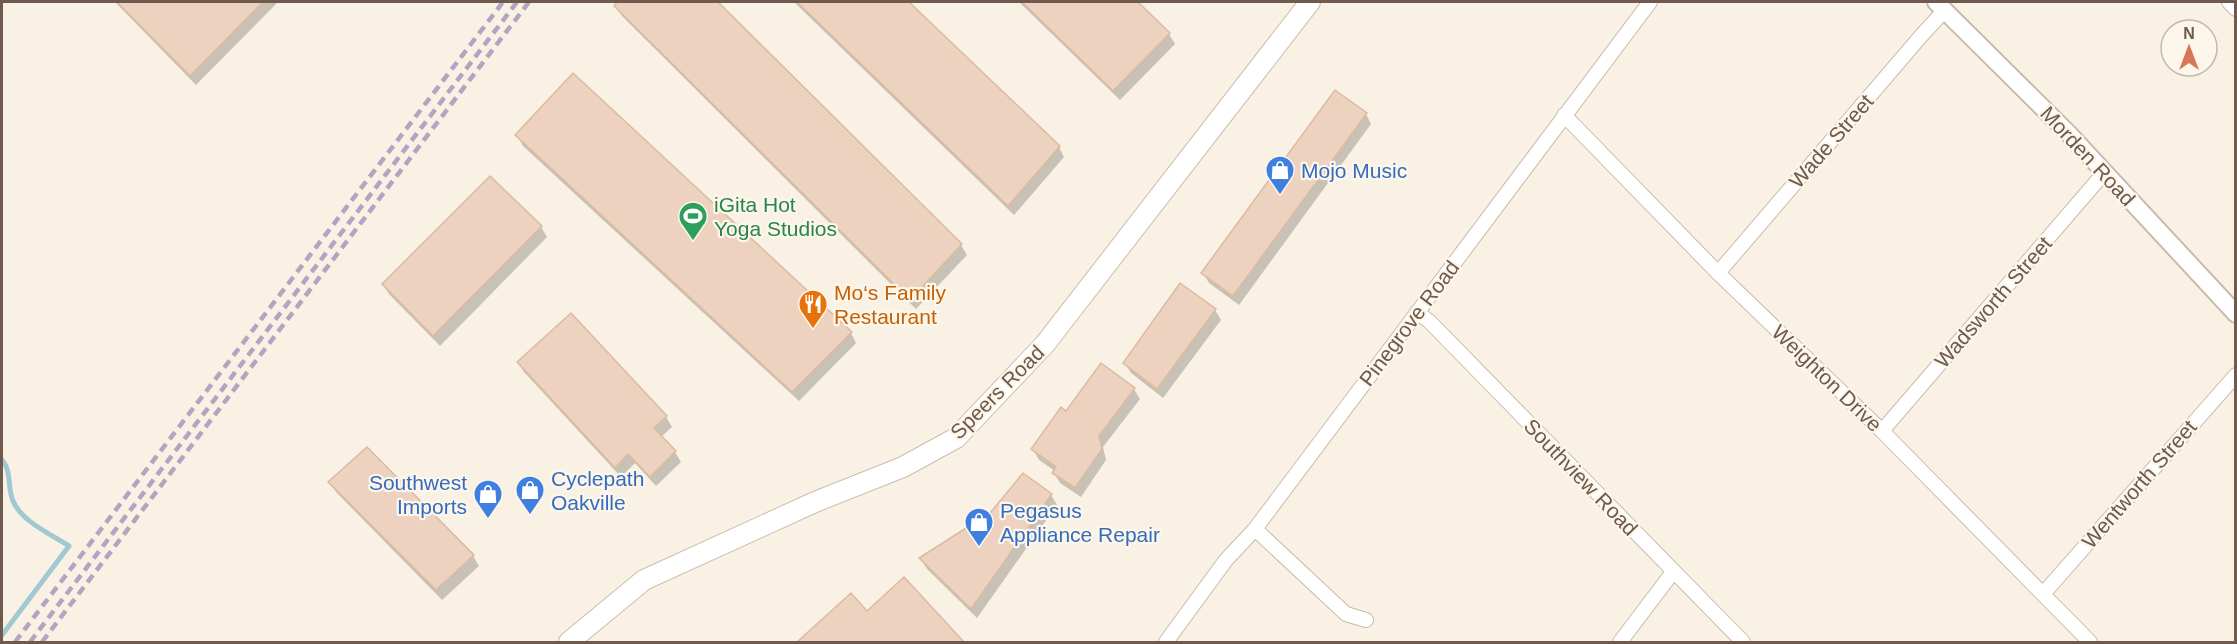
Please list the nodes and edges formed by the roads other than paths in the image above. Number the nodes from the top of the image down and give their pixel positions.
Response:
1 (1310, 2) edge
2 (1650, 2) edge
3 (2229, 2) edge
4 (1941, 6) edge
5 (2235, 9) edge
6 (1564, 115) junction
7 (2104, 173) junction
8 (1718, 273) junction
9 (1417, 312) junction
10 (2235, 314) edge
11 (2235, 375) edge
12 (1882, 431) junction
13 (1255, 529) junction
14 (1673, 573) junction
15 (2043, 594) junction
16 (1366, 620) dead end
17 (569, 642) edge
18 (1166, 642) edge
19 (1620, 642) edge
20 (1743, 642) edge
21 (2090, 642) edge

1 - 17 main road, Speers Road
2 - 6 street, Pinegrove Road
3 - 5 street
4 - 7 street, Morden Road
4 - 8 street, Wade Street
6 - 8 street, Weighton Drive
6 - 9 street, Pinegrove Road
7 - 10 street, Morden Road
7 - 12 street, Wadsworth Street
8 - 12 street, Weighton Drive
9 - 13 street, Pinegrove Road
9 - 14 street, Southview Road
11 - 15 street, Wentworth Street
12 - 15 street, Weighton Drive
13 - 16 street
13 - 18 street, Pinegrove Road
14 - 19 street
14 - 20 street, Southview Road
15 - 21 street, Weighton Drive

